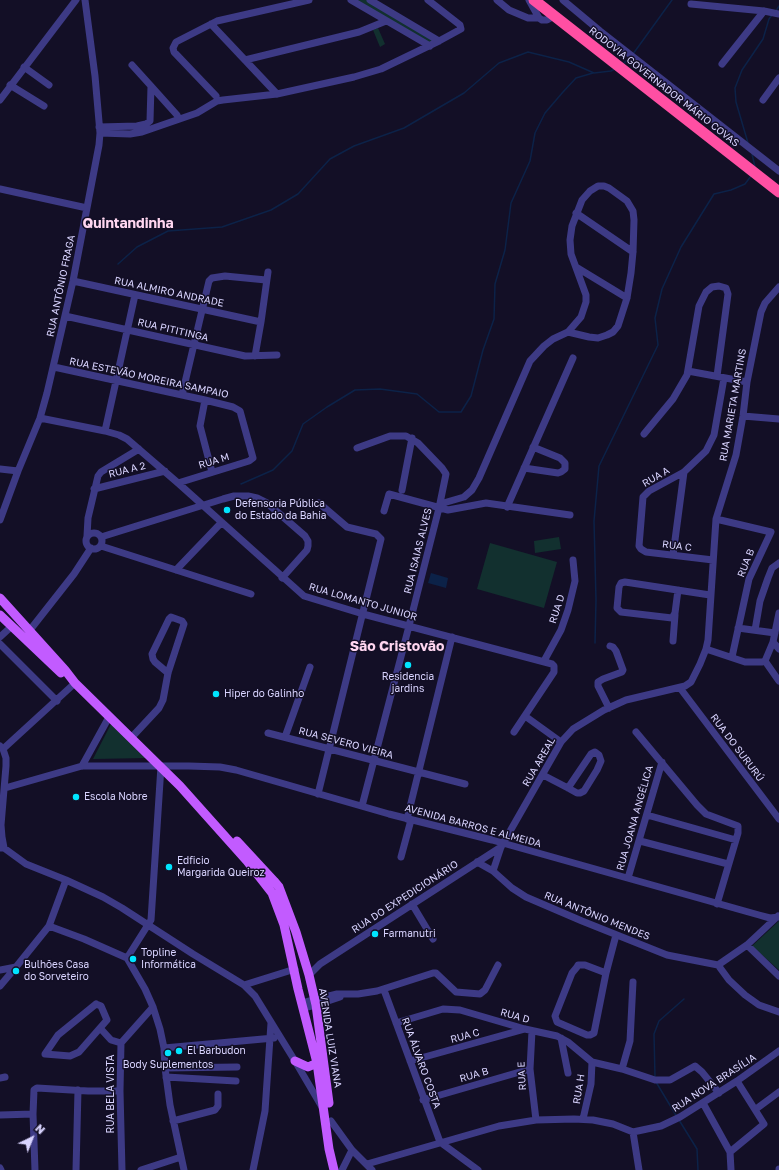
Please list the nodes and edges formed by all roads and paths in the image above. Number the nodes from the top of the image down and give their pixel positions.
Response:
1 (85, 0) edge
2 (309, 0) edge
3 (351, 0) edge
4 (370, 0) edge
5 (428, 0) edge
6 (497, 0) edge
7 (529, 0) edge
8 (534, 0) edge
9 (564, 0) edge
10 (72, 1) edge
11 (691, 4) dead end
12 (764, 11) junction
13 (779, 14) edge
14 (554, 16) junction
15 (539, 18) junction
16 (386, 21) junction
17 (211, 24) junction
18 (439, 41) junction
19 (430, 46) junction
20 (245, 60) junction
21 (722, 64) dead end
22 (132, 65) dead end
23 (24, 67) junction
24 (779, 78) edge
25 (49, 85) dead end
26 (10, 86) junction
27 (151, 86) junction
28 (277, 94) junction
29 (216, 96) dead end
30 (0, 100) edge
31 (763, 100) dead end
32 (44, 106) dead end
33 (177, 115) dead end
34 (99, 130) junction
35 (779, 170) edge
36 (0, 189) edge
37 (779, 192) edge
38 (87, 208) junction
39 (576, 213) junction
40 (633, 252) junction
41 (576, 267) junction
42 (268, 272) dead end
43 (266, 280) junction
44 (73, 281) junction
45 (779, 287) edge
46 (135, 295) junction
47 (627, 298) junction
48 (202, 309) junction
49 (65, 316) junction
50 (261, 322) junction
51 (128, 330) junction
52 (568, 332) junction
53 (194, 345) junction
54 (254, 356) junction
55 (277, 356) dead end
56 (573, 358) dead end
57 (54, 367) junction
58 (688, 371) junction
59 (720, 377) junction
60 (117, 380) junction
61 (746, 382) junction
62 (182, 395) junction
63 (205, 400) junction
64 (743, 416) junction
65 (40, 418) junction
66 (779, 419) edge
67 (105, 432) junction
68 (644, 434) dead end
69 (412, 438) junction
70 (533, 447) junction
71 (357, 448) dead end
72 (139, 449) junction
73 (253, 456) joint
74 (524, 468) junction
75 (0, 470) edge
76 (18, 471) junction
77 (164, 471) junction
78 (212, 472) junction
79 (684, 472) junction
80 (178, 483) junction
81 (94, 489) junction
82 (402, 490) dead end
83 (319, 503) dead end
84 (204, 506) junction
85 (440, 506) junction
86 (507, 507) junction
87 (384, 511) dead end
88 (570, 515) dead end
89 (716, 519) junction
90 (0, 520) edge
91 (221, 522) junction
92 (87, 536) junction
93 (101, 538) junction
94 (101, 546) junction
95 (91, 548) junction
96 (641, 549) joint
97 (673, 555) junction
98 (572, 560) dead end
99 (713, 560) junction
100 (779, 563) edge
101 (176, 570) junction
102 (282, 578) junction
103 (678, 590) junction
104 (251, 594) dead end
105 (710, 595) junction
106 (0, 598) edge
107 (779, 613) edge
108 (363, 614) junction
109 (0, 615) edge
110 (675, 615) junction
111 (12, 626) junction
112 (409, 626) junction
113 (738, 628) junction
114 (30, 630) junction
115 (755, 630) junction
116 (774, 633) junction
117 (452, 637) junction
118 (0, 638) edge
119 (673, 641) dead end
120 (773, 642) junction
121 (0, 644) edge
122 (610, 646) dead end
123 (706, 649) junction
124 (779, 649) edge
125 (732, 657) junction
126 (544, 661) junction
127 (765, 661) junction
128 (310, 667) dead end
129 (168, 673) junction
130 (72, 680) junction
131 (779, 681) edge
132 (680, 688) junction
133 (57, 701) junction
134 (609, 708) junction
135 (525, 716) junction
136 (109, 717) junction
137 (514, 732) dead end
138 (636, 732) dead end
139 (268, 733) dead end
140 (285, 737) junction
141 (131, 738) junction
142 (561, 742) junction
143 (1, 748) edge
144 (329, 748) junction
145 (374, 760) junction
146 (662, 762) junction
147 (82, 766) junction
148 (161, 766) junction
149 (419, 772) junction
150 (543, 775) junction
151 (465, 784) dead end
152 (5, 788) junction
153 (568, 788) junction
154 (318, 794) junction
155 (362, 806) junction
156 (647, 815) junction
157 (409, 819) junction
158 (779, 819) edge
159 (0, 825) edge
160 (736, 840) junction
161 (640, 841) junction
162 (502, 845) junction
163 (2, 848) edge
164 (401, 857) dead end
165 (477, 862) junction
166 (728, 864) junction
167 (492, 871) junction
168 (628, 878) junction
169 (66, 880) junction
170 (271, 883) junction
171 (412, 904) junction
172 (717, 904) junction
173 (778, 917) edge
174 (149, 925) junction
175 (49, 926) junction
176 (616, 935) junction
177 (433, 940) dead end
178 (747, 945) junction
179 (127, 958) junction
180 (320, 964) junction
181 (718, 965) junction
182 (306, 966) junction
183 (498, 966) dead end
184 (16, 967) junction
185 (295, 969) junction
186 (0, 970) edge
187 (606, 973) junction
188 (309, 975) junction
189 (779, 976) edge
190 (633, 982) dead end
191 (1, 984) edge
192 (244, 985) junction
193 (384, 990) junction
194 (316, 1003) junction
195 (302, 1005) junction
196 (153, 1007) junction
197 (779, 1012) edge
198 (271, 1023) junction
199 (396, 1023) junction
200 (100, 1028) junction
201 (529, 1030) junction
202 (280, 1037) junction
203 (270, 1038) junction
204 (561, 1038) junction
205 (121, 1043) junction
206 (164, 1048) junction
207 (779, 1051) edge
208 (295, 1061) junction
209 (410, 1061) junction
210 (317, 1062) junction
211 (592, 1062) junction
212 (237, 1067) dead end
213 (165, 1068) junction
214 (530, 1069) junction
215 (622, 1069) junction
216 (568, 1073) dead end
217 (166, 1077) junction
218 (236, 1081) dead end
219 (737, 1081) junction
220 (78, 1090) junction
221 (120, 1091) junction
222 (779, 1092) edge
223 (719, 1093) junction
224 (218, 1094) dead end
225 (423, 1100) junction
226 (703, 1103) junction
227 (756, 1109) junction
228 (323, 1110) junction
229 (33, 1114) junction
230 (0, 1115) edge
231 (583, 1119) junction
232 (173, 1120) junction
233 (536, 1120) junction
234 (331, 1121) junction
235 (633, 1132) junction
236 (440, 1142) junction
237 (352, 1150) junction
238 (730, 1152) junction
239 (181, 1157) junction
240 (367, 1164) junction
241 (472, 1168) edge
242 (35, 1170) edge
243 (76, 1170) edge
244 (122, 1170) edge
245 (141, 1170) edge
246 (184, 1170) edge
247 (253, 1170) edge
248 (334, 1170) edge
249 (339, 1170) edge
250 (342, 1170) edge
251 (372, 1170) edge
252 (639, 1170) edge
253 (731, 1170) edge

1 - 34 street, RUA ANTÔNIO FRAGA
2 - 17 street
3 - 16 street
4 - 18 street
5 - 18 street
6 - 15 street
7 - 15 street
8 - 14 highway, RODOVIA GOVERNADOR MÁRIO COVAS
9 - 35 street
10 - 23 street
11 - 12 street
12 - 13 street
12 - 21 street
14 - 15 street
14 - 37 highway, RODOVIA GOVERNADOR MÁRIO COVAS
16 - 19 street
16 - 20 street
17 - 20 street
17 - 29 street
18 - 19 street
19 - 28 street
20 - 28 street
22 - 27 street
23 - 25 street
23 - 26 street
24 - 31 street
26 - 30 street
26 - 32 street
27 - 33 street
27 - 34 street
28 - 34 street
34 - 38 street, RUA ANTÔNIO FRAGA
36 - 38 street
38 - 44 street, RUA ANTÔNIO FRAGA
39 - 40 street
39 - 40 street
39 - 41 street
40 - 47 street
41 - 47 street
41 - 52 street
42 - 43 street
43 - 48 street
43 - 50 street
44 - 46 street, RUA ALMIRO ANDRADE
44 - 49 street, RUA ANTÔNIO FRAGA
45 - 61 street, RUA MARIETA MARTINS
46 - 48 street, RUA ALMIRO ANDRADE
46 - 51 street
47 - 52 street
48 - 50 street, RUA ALMIRO ANDRADE
48 - 53 street
49 - 51 street, RUA PITITINGA
49 - 57 street, RUA ANTÔNIO FRAGA
50 - 54 street
51 - 53 street, RUA PITITINGA
51 - 60 street
52 - 85 street
53 - 54 street, RUA PITITINGA
53 - 62 street
54 - 55 street, RUA PITITINGA
56 - 70 street
57 - 60 street, RUA ESTEVÃO MOREIRA SAMPAIO
57 - 65 street, RUA ANTÔNIO FRAGA
58 - 59 street
58 - 59 street, RUA A
58 - 68 street
59 - 61 street
59 - 79 street, RUA A
60 - 62 street, RUA ESTEVÃO MOREIRA SAMPAIO
60 - 67 street
61 - 64 street, RUA MARIETA MARTINS
62 - 63 street, RUA ESTEVÃO MOREIRA SAMPAIO
63 - 73 street, RUA ESTEVÃO MOREIRA SAMPAIO
63 - 78 street
64 - 66 street
64 - 89 street, RUA MARIETA MARTINS
65 - 67 street
65 - 76 street, RUA ANTÔNIO FRAGA
67 - 72 street, RUA LOMANTO JUNIOR
69 - 71 street
69 - 82 street
69 - 85 street, RUA ISAIAS ALVES
70 - 74 street
70 - 74 street
72 - 77 street, RUA LOMANTO JUNIOR
72 - 81 street
73 - 78 street, RUA M
74 - 86 street
75 - 76 street
76 - 90 street, RUA ANTÔNIO FRAGA
77 - 80 street, RUA LOMANTO JUNIOR
77 - 81 street, RUA A 2
78 - 80 street, RUA M
79 - 96 street, RUA A
79 - 97 street
80 - 84 street, RUA LOMANTO JUNIOR
81 - 92 street
83 - 108 street
84 - 91 street, RUA LOMANTO JUNIOR
84 - 93 street
84 - 102 street
85 - 86 street
85 - 87 street
85 - 112 street, RUA ISAIAS ALVES
86 - 88 street
89 - 99 street, RUA MARIETA MARTINS
89 - 113 street, RUA B
91 - 101 street
91 - 102 street, RUA LOMANTO JUNIOR
92 - 93 street
92 - 95 street
93 - 94 street
94 - 95 street
94 - 101 street
95 - 114 street
96 - 97 street, RUA C
97 - 99 street, RUA C
98 - 126 street, RUA D
99 - 105 street, RUA MARIETA MARTINS
100 - 115 street
101 - 104 street
102 - 108 street, RUA LOMANTO JUNIOR
103 - 105 street
103 - 110 street
103 - 110 street
105 - 123 street, RUA MARIETA MARTINS
106 - 114 main road
107 - 116 street
108 - 112 street, RUA LOMANTO JUNIOR
108 - 144 street
109 - 111 main road
110 - 119 street
111 - 118 street
111 - 130 main road
112 - 117 street, RUA LOMANTO JUNIOR
112 - 145 street, RUA ISAIAS ALVES
113 - 115 street
113 - 125 street, RUA B
114 - 130 main road
115 - 116 street
116 - 120 street
117 - 126 street, RUA LOMANTO JUNIOR
117 - 149 street
120 - 124 street
120 - 127 street
121 - 133 street
122 - 134 street
123 - 125 street
123 - 132 street, RUA MARIETA MARTINS
125 - 127 street
126 - 135 street, RUA LOMANTO JUNIOR
127 - 131 street
128 - 140 street
129 - 129 street
129 - 141 street
130 - 133 street
130 - 136 main road, AVENIDA LUIZ VIANA
132 - 134 street, RUA AREAL
132 - 158 street, RUA DO SURURÚ
133 - 143 street
134 - 142 street, RUA AREAL
135 - 137 street
135 - 142 street
136 - 141 main road, AVENIDA LUIZ VIANA
136 - 147 street
138 - 146 street
139 - 140 street, RUA SEVERO VIEIRA
140 - 144 street, RUA SEVERO VIEIRA
141 - 148 main road, AVENIDA LUIZ VIANA
142 - 150 street, RUA AREAL
143 - 152 street
144 - 145 street, RUA SEVERO VIEIRA
144 - 154 street
145 - 149 street, RUA SEVERO VIEIRA
145 - 155 street, RUA ISAIAS ALVES
146 - 156 street, RUA JOANA ANGÉLICA
146 - 160 street
147 - 148 street, AVENIDA BARROS E ALMEIDA
147 - 152 street, AVENIDA BARROS E ALMEIDA
148 - 154 street, AVENIDA BARROS E ALMEIDA
148 - 170 main road, AVENIDA LUIZ VIANA
148 - 174 street
149 - 151 street, RUA SEVERO VIEIRA
149 - 157 street
150 - 153 street
150 - 162 street, RUA AREAL
152 - 159 street
153 - 153 street
154 - 155 street, AVENIDA BARROS E ALMEIDA
155 - 157 street, AVENIDA BARROS E ALMEIDA
156 - 160 street
156 - 161 street, RUA JOANA ANGÉLICA
157 - 162 street, AVENIDA BARROS E ALMEIDA
157 - 164 street
159 - 163 street
160 - 166 street
161 - 166 street
161 - 168 street, RUA JOANA ANGÉLICA
162 - 165 street, RUA DO EXPEDICIONÁRIO
162 - 167 street
162 - 168 street, AVENIDA BARROS E ALMEIDA
163 - 169 street
165 - 167 street, RUA ANTÔNIO MENDES
165 - 171 street, RUA DO EXPEDICIONÁRIO
166 - 172 street
167 - 176 street, RUA ANTÔNIO MENDES
168 - 172 street, AVENIDA BARROS E ALMEIDA
169 - 174 street
169 - 175 street
170 - 182 main road, AVENIDA LUIZ VIANA
170 - 185 main road, AVENIDA LUIZ VIANA
171 - 177 street
171 - 180 street, RUA DO EXPEDICIONÁRIO
172 - 173 street, AVENIDA BARROS E ALMEIDA
173 - 178 street
174 - 179 street
174 - 192 street
175 - 179 street
175 - 184 street
176 - 181 street, RUA ANTÔNIO MENDES
176 - 187 street
178 - 181 street
178 - 189 street
179 - 196 street
180 - 182 street, RUA DO EXPEDICIONÁRIO
180 - 188 street, RUA DO EXPEDICIONÁRIO
181 - 197 street
182 - 188 main road, AVENIDA LUIZ VIANA
183 - 193 street
184 - 186 street
184 - 191 street
185 - 192 street
185 - 195 main road, AVENIDA LUIZ VIANA
187 - 187 street
188 - 194 main road, AVENIDA LUIZ VIANA
190 - 215 street
192 - 198 street
193 - 194 street
193 - 199 street, RUA ÁLVARO COSTA
194 - 195 street
194 - 234 main road, AVENIDA LUIZ VIANA
195 - 210 main road, AVENIDA LUIZ VIANA
196 - 205 street, RUA BELA VISTA
196 - 206 street
198 - 202 street
198 - 203 street
199 - 201 street, RUA D
199 - 209 street, RUA ÁLVARO COSTA
200 - 200 street
200 - 205 street
201 - 204 street, RUA D
201 - 209 street, RUA C
201 - 214 street, RUA E
202 - 203 street
202 - 208 street
203 - 206 street
203 - 247 street
204 - 211 street, RUA D
204 - 216 street
205 - 221 street, RUA BELA VISTA
206 - 213 street
207 - 219 street, RUA NOVA BRASÍLIA
208 - 210 main road
208 - 228 street
209 - 225 street, RUA ÁLVARO COSTA
210 - 228 main road, AVENIDA LUIZ VIANA
211 - 215 street, RUA D
211 - 231 street, RUA H
212 - 213 street
213 - 217 street
214 - 225 street, RUA B
214 - 233 street, RUA E
215 - 223 street, RUA D
217 - 218 street
217 - 232 street
219 - 223 street, RUA NOVA BRASÍLIA
219 - 227 street
220 - 221 street
220 - 229 street
220 - 243 street
221 - 244 street, RUA BELA VISTA
222 - 227 street
223 - 226 street, RUA NOVA BRASÍLIA
224 - 232 street
225 - 236 street, RUA ÁLVARO COSTA
226 - 235 street, RUA NOVA BRASÍLIA
226 - 238 street
227 - 238 street
228 - 248 main road, AVENIDA LUIZ VIANA
229 - 230 street
229 - 242 street
231 - 233 street
231 - 235 street
232 - 239 street
233 - 236 street
234 - 237 street
234 - 249 main road, AVENIDA LUIZ VIANA
235 - 252 street
236 - 240 street
236 - 241 street
237 - 240 street
237 - 250 street
238 - 253 street
239 - 245 street
239 - 246 street
240 - 251 street

